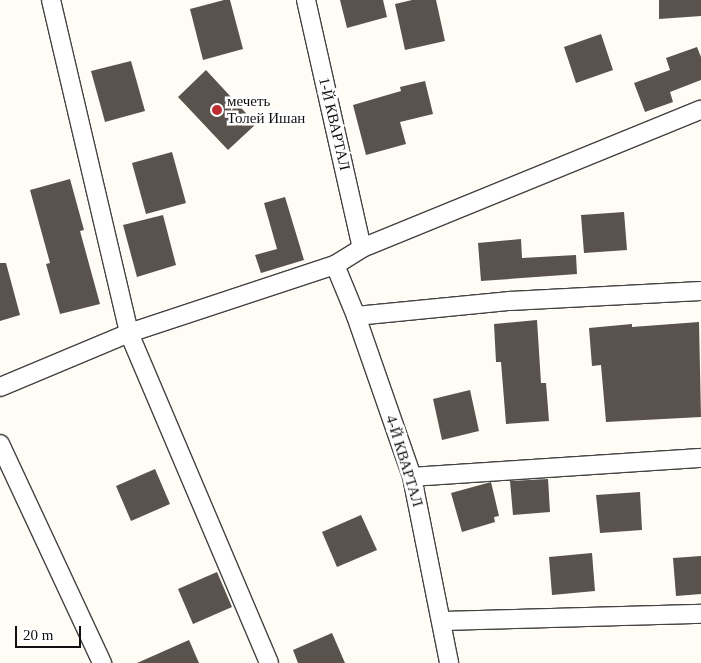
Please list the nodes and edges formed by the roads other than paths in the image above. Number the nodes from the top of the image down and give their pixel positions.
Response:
1 (51, 0) edge
2 (306, 0) edge
3 (701, 110) edge
4 (362, 248) junction
5 (336, 265) junction
6 (701, 291) edge
7 (356, 316) junction
8 (129, 333) junction
9 (0, 387) edge
10 (0, 444) edge
11 (701, 458) edge
12 (412, 477) junction
13 (701, 614) edge
14 (443, 621) junction
15 (102, 663) edge
16 (270, 663) edge
17 (449, 663) edge

1 - 8 street
2 - 4 street, 1-Й КВАРТАЛ
3 - 4 street
4 - 5 street
5 - 7 street, 4-Й КВАРТАЛ
5 - 8 street
6 - 7 street
7 - 12 street, 4-Й КВАРТАЛ
8 - 9 street
8 - 16 street
10 - 15 street
11 - 12 street
12 - 14 street, 4-Й КВАРТАЛ
13 - 14 street
14 - 17 street, 4-Й КВАРТАЛ

